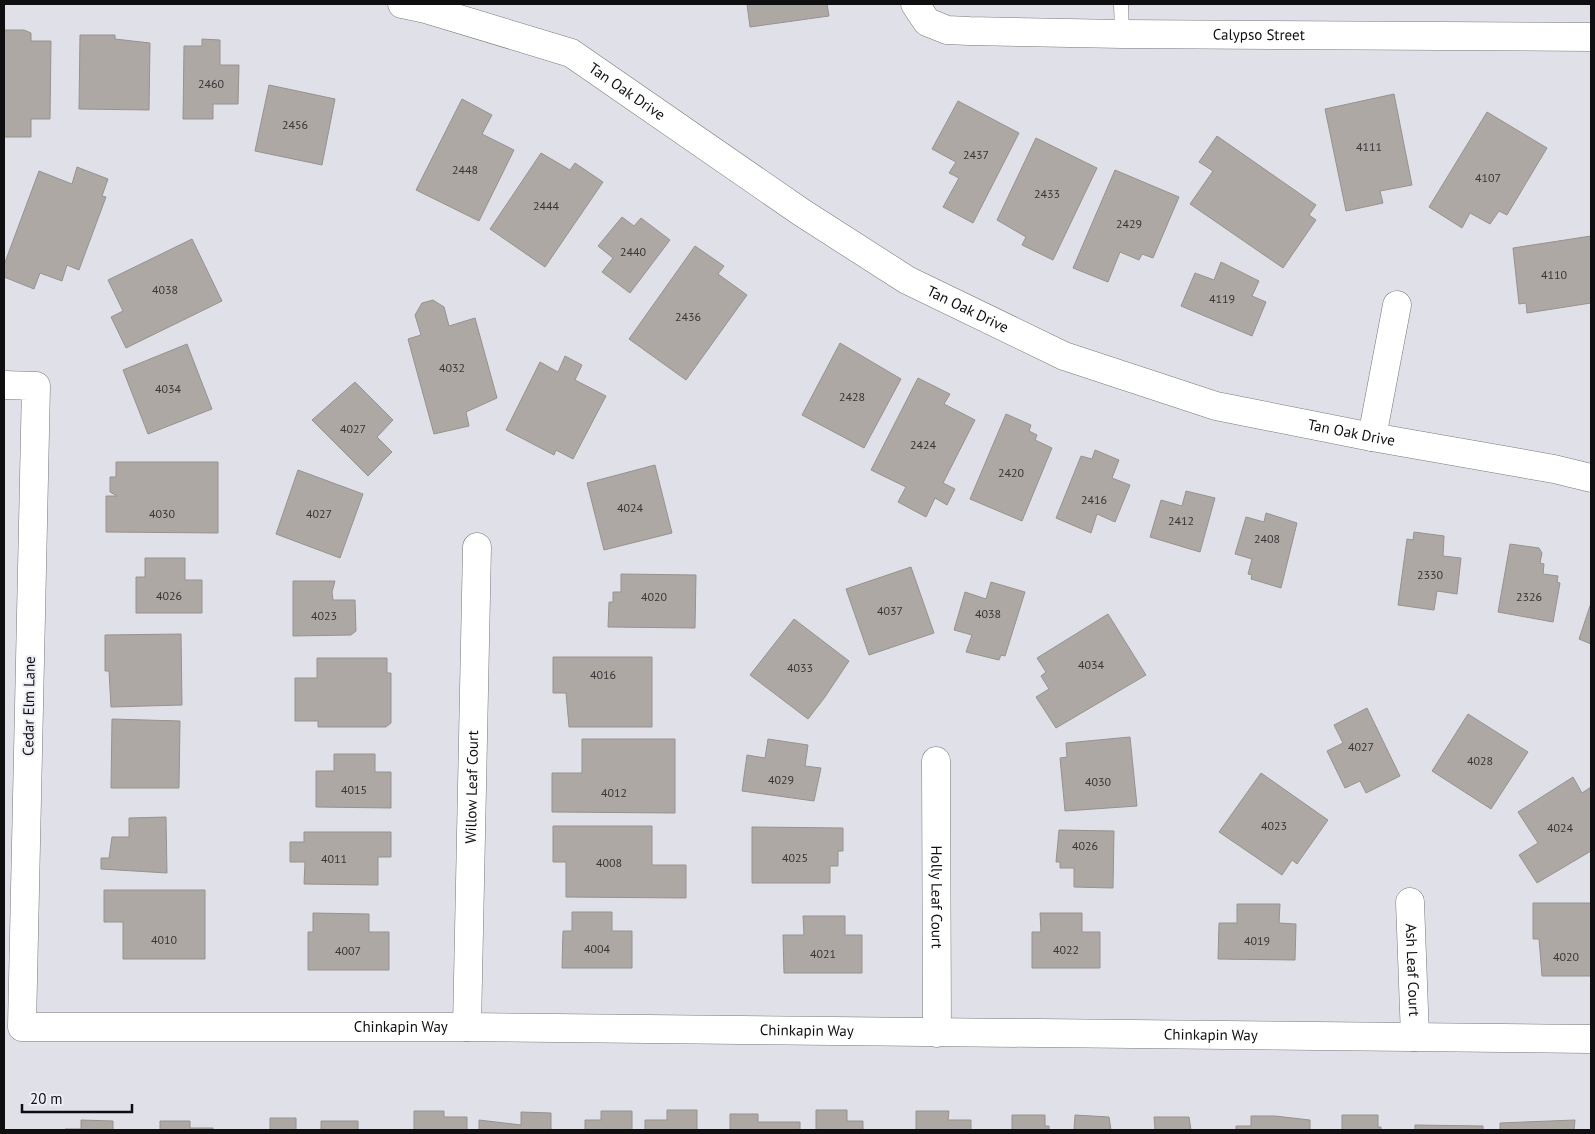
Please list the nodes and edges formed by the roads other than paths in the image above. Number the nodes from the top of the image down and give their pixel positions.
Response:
1 (402, 4) edge
2 (1121, 4) edge
3 (921, 13) edge
4 (1122, 34) junction
5 (1591, 37) edge
6 (1397, 305) dead end
7 (4, 385) edge
8 (1372, 437) junction
9 (1591, 478) edge
10 (477, 547) dead end
11 (936, 761) dead end
12 (1410, 902) dead end
13 (22, 1027) joint
14 (467, 1027) junction
15 (938, 1033) junction
16 (1415, 1037) junction
17 (1591, 1039) edge

1 - 8 street, Tan Oak Drive
2 - 4 lane
3 - 4 street, Calypso Street
4 - 5 street, Calypso Street
6 - 8 street
7 - 13 street, Cedar Elm Lane
8 - 9 street, Tan Oak Drive
10 - 14 street, Willow Leaf Court
11 - 15 street, Holly Leaf Court
12 - 16 street, Ash Leaf Court
13 - 14 street, Chinkapin Way
14 - 15 street, Chinkapin Way
15 - 16 street, Chinkapin Way
16 - 17 street, Chinkapin Way

